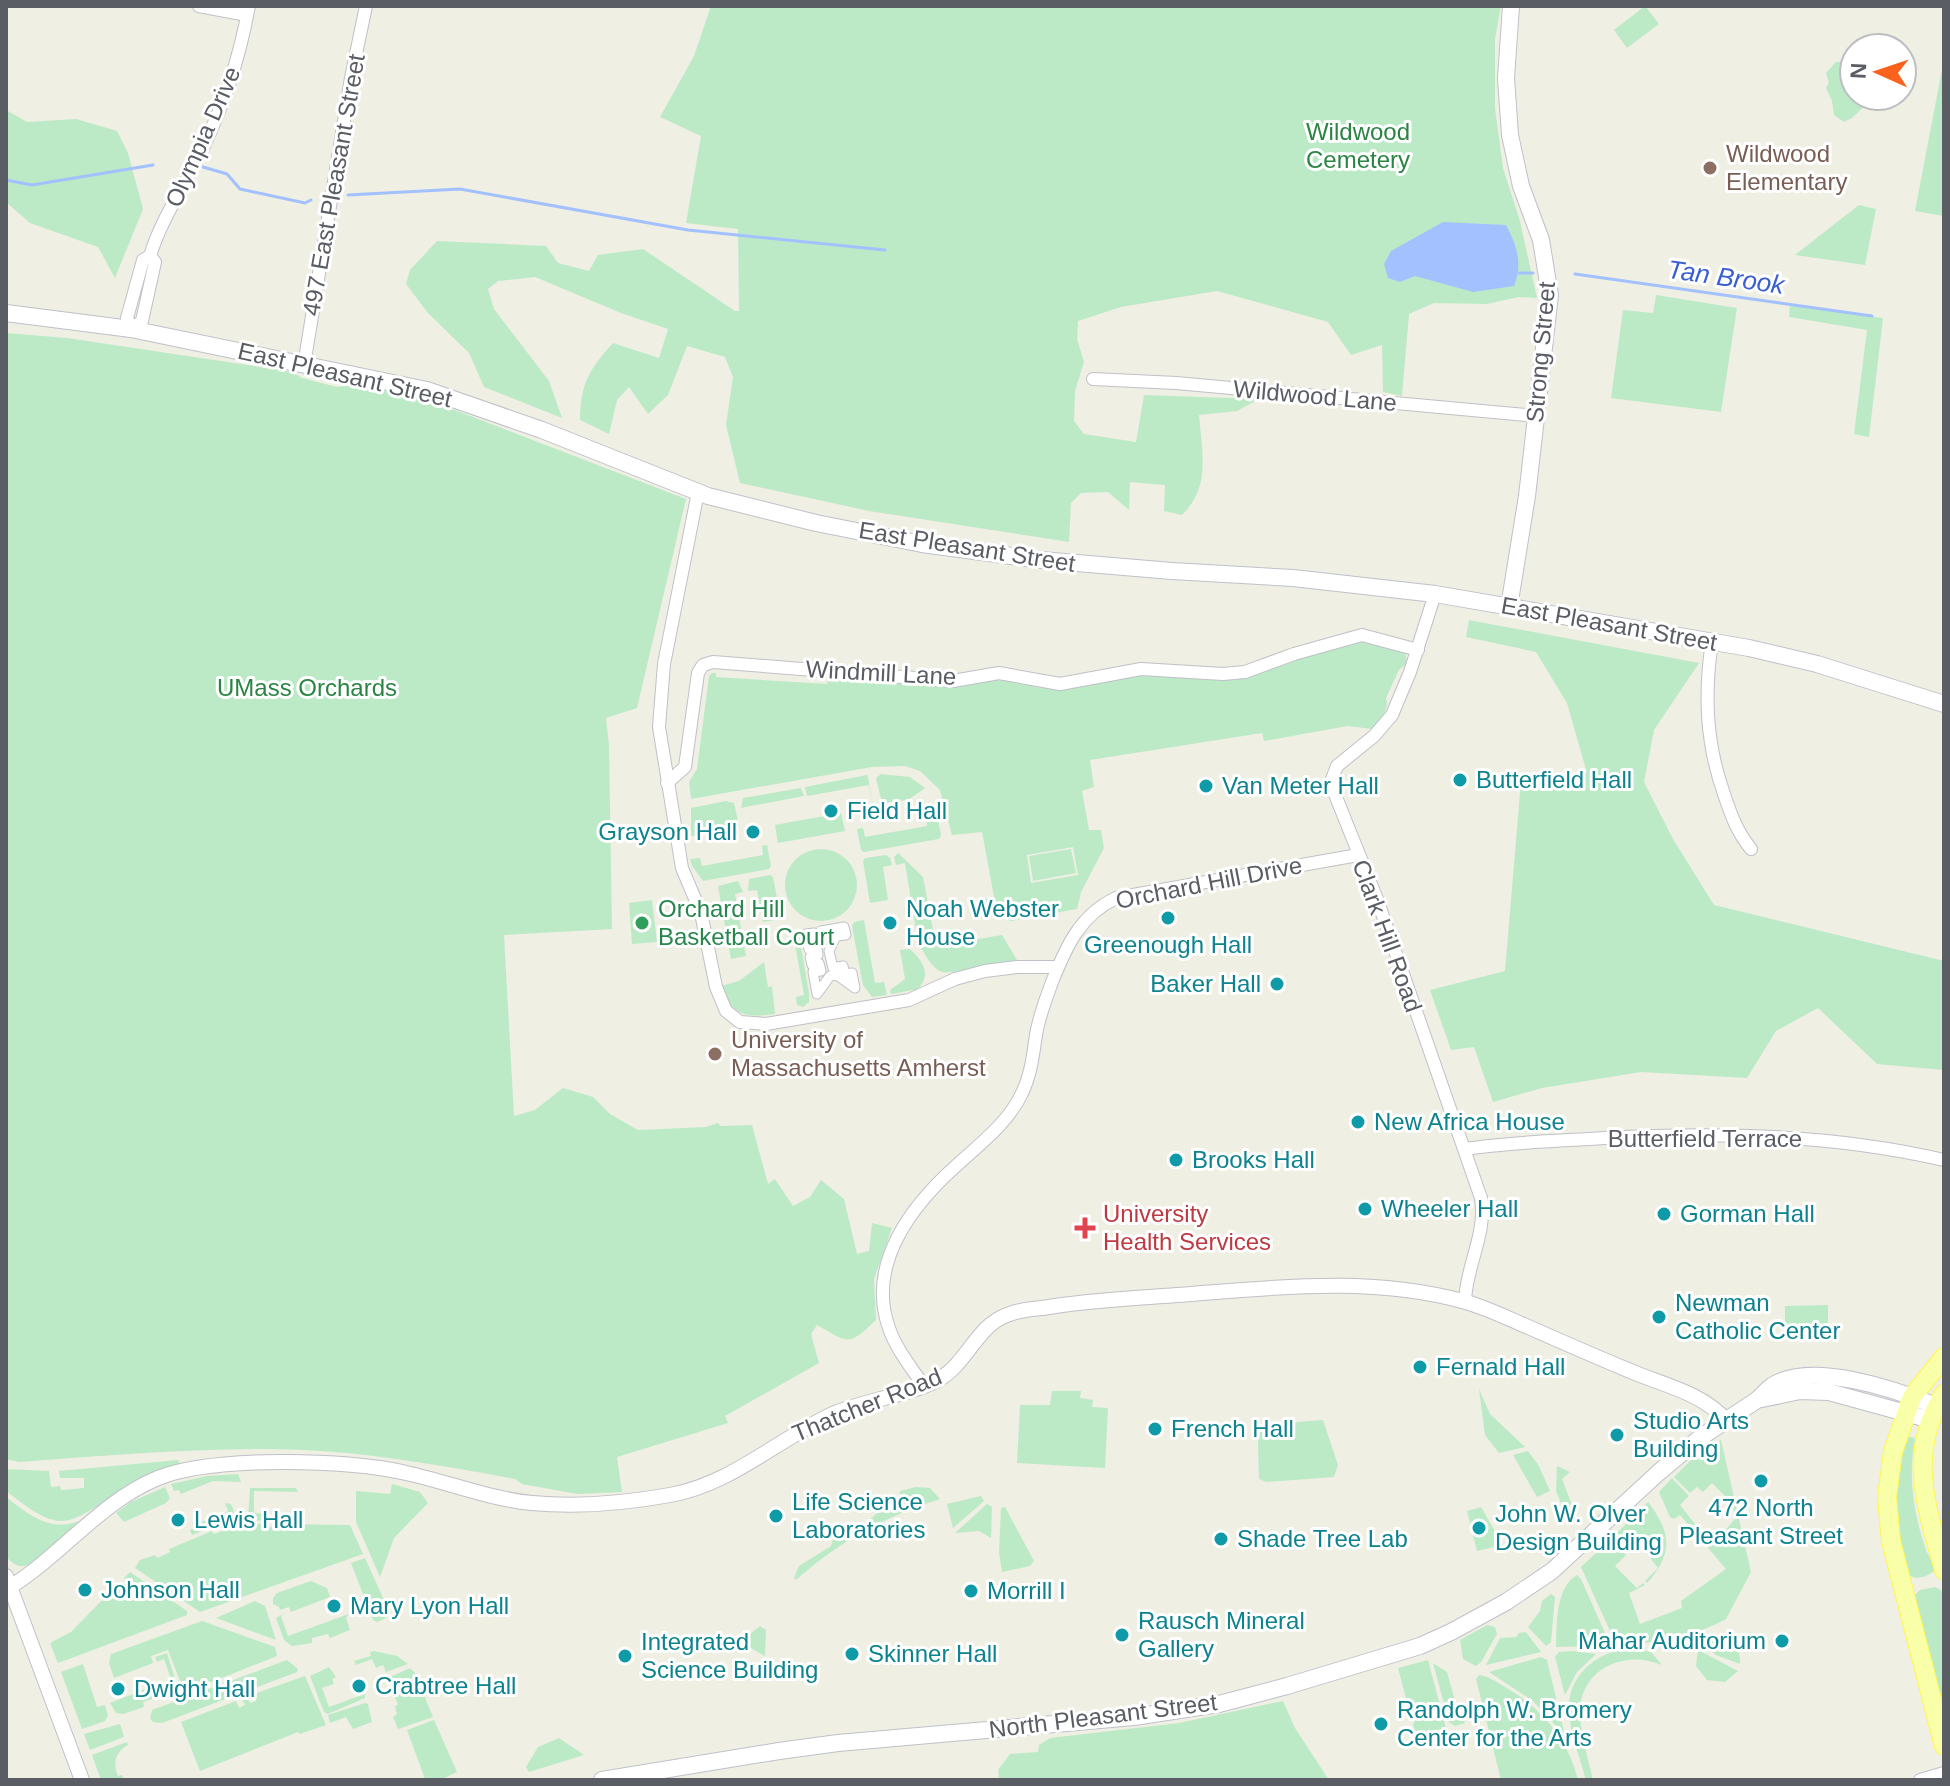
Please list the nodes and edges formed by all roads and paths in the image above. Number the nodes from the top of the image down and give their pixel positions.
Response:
1 (199, 6) edge
2 (366, 6) edge
3 (1511, 6) edge
4 (248, 10) edge
5 (6, 313) edge
6 (131, 329) junction
7 (304, 365) junction
8 (1093, 379) dead end
9 (1537, 416) junction
10 (698, 492) junction
11 (1435, 594) junction
12 (1509, 607) junction
13 (1712, 641) junction
14 (1418, 650) junction
15 (1944, 704) edge
16 (667, 783) junction
17 (1751, 849) dead end
18 (1358, 855) junction
19 (1058, 967) junction
20 (817, 994) joint
21 (1465, 1149) junction
22 (1944, 1160) edge
23 (1465, 1301) junction
24 (1944, 1357) edge
25 (923, 1385) junction
26 (1909, 1404) junction
27 (1937, 1407) edge
28 (1726, 1420) junction
29 (1944, 1570) edge
30 (8, 1582) edge
31 (1944, 1746) edge
32 (1944, 1773) edge
33 (82, 1780) edge
34 (602, 1780) edge
35 (1920, 1780) edge

1 - 4 street, Olympia Drive
2 - 7 street, 497 East Pleasant Street
3 - 9 main road, Strong Street
4 - 6 street, Olympia Drive
5 - 6 main road, East Pleasant Street
6 - 7 main road, East Pleasant Street
7 - 10 main road, East Pleasant Street
8 - 9 street, Wildwood Lane
9 - 12 main road, Strong Street
10 - 11 main road, East Pleasant Street
10 - 16 street
11 - 12 main road, East Pleasant Street
11 - 14 street, Clark Hill Road
12 - 13 main road, East Pleasant Street
13 - 15 main road, East Pleasant Street
13 - 17 street
14 - 16 street, Windmill Lane
14 - 18 street, Clark Hill Road
16 - 19 street
18 - 19 street, Orchard Hill Drive
18 - 21 street, Clark Hill Road
19 - 25 street, Orchard Hill Drive
20 - 20 street
21 - 22 street, Butterfield Terrace
21 - 23 street, Clark Hill Road
23 - 25 street, Thatcher Road
23 - 28 street, Thatcher Road
24 - 26 main road
25 - 30 street, Thatcher Road
26 - 27 main road, North Pleasant Street
26 - 28 main road, North Pleasant Street
26 - 31 main road
27 - 29 main road
28 - 34 main road, North Pleasant Street
30 - 33 street
32 - 35 street

